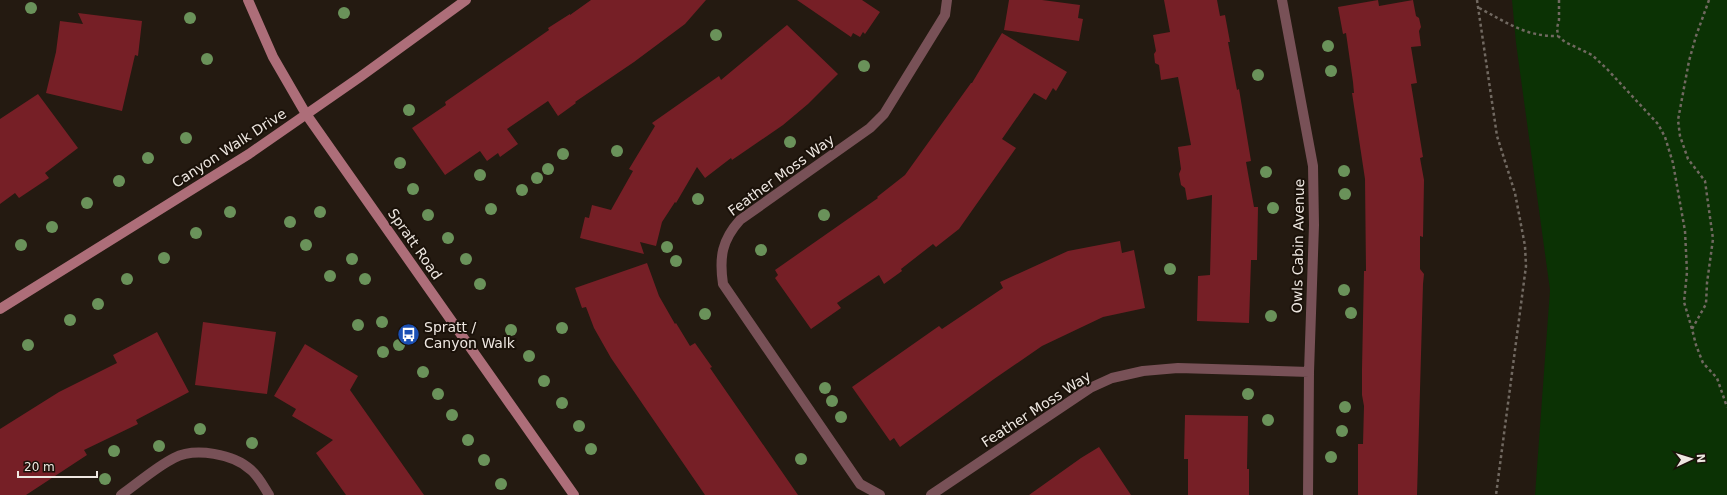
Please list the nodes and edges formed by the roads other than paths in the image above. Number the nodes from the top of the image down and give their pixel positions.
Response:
1 (248, 0) edge
2 (466, 0) edge
3 (947, 0) edge
4 (1282, 0) edge
5 (306, 114) junction
6 (0, 309) edge
7 (1309, 372) junction
8 (121, 495) edge
9 (269, 495) edge
10 (574, 495) edge
11 (880, 495) edge
12 (931, 495) edge
13 (1308, 495) edge

1 - 5 street, Spratt Road
2 - 5 street, Canyon Walk Drive
3 - 11 street, Feather Moss Way
4 - 7 street, Owls Cabin Avenue
5 - 6 street, Canyon Walk Drive
5 - 10 street, Spratt Road
7 - 12 street, Feather Moss Way
7 - 13 street, Owls Cabin Avenue
8 - 9 street

